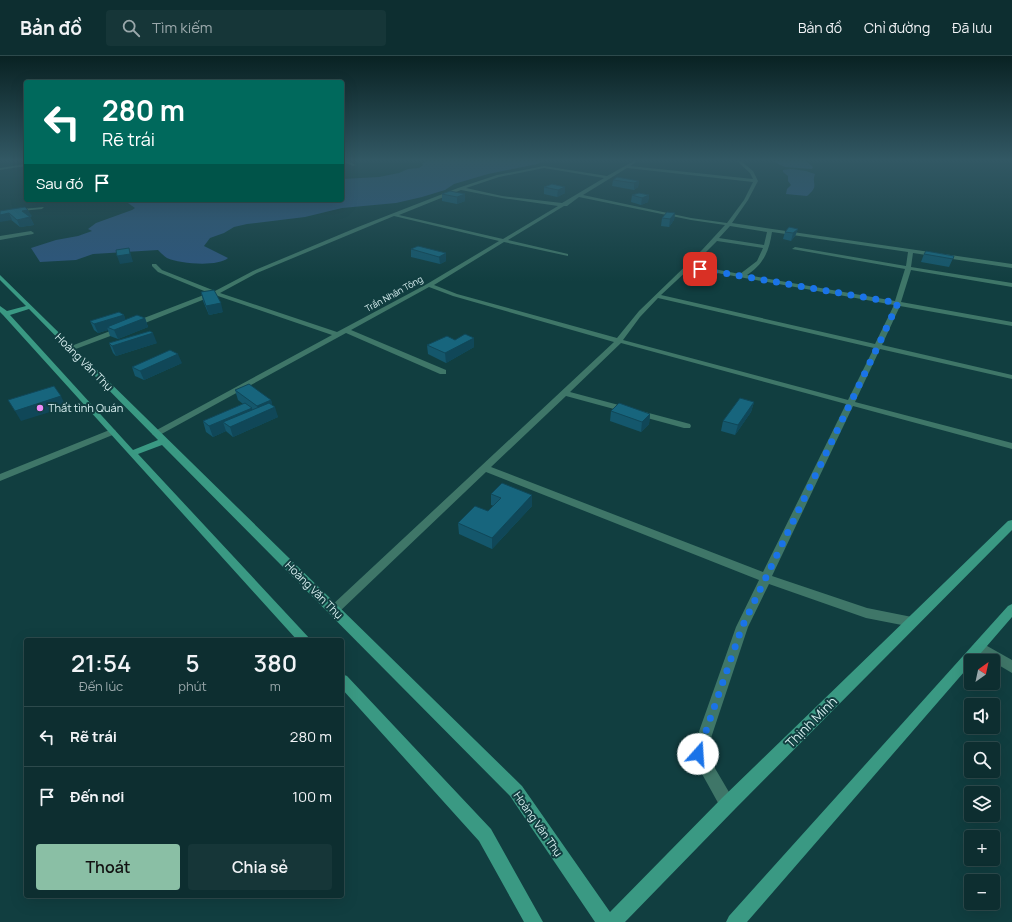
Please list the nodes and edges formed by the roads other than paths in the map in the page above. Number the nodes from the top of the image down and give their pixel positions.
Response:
1 (426, 201) edge
2 (537, 201) edge
3 (569, 201) edge
4 (607, 201) edge
5 (745, 201) edge
6 (565, 205) junction
7 (42, 208) dead end
8 (0, 212) edge
9 (394, 215) junction
10 (730, 224) junction
11 (770, 230) junction
12 (31, 233) dead end
13 (0, 238) edge
14 (715, 239) junction
15 (504, 241) junction
16 (767, 247) junction
17 (795, 249) dead end
18 (912, 251) junction
19 (566, 255) dead end
20 (154, 265) dead end
21 (687, 266) junction
22 (1012, 266) edge
23 (908, 268) junction
24 (741, 276) junction
25 (0, 277) edge
26 (429, 285) junction
27 (1012, 285) edge
28 (215, 294) junction
29 (657, 296) junction
30 (898, 303) junction
31 (30, 307) junction
32 (3, 311) edge
33 (1012, 324) edge
34 (346, 331) junction
35 (338, 335) junction
36 (618, 342) junction
37 (878, 346) junction
38 (70, 348) junction
39 (443, 372) dead end
40 (1012, 377) edge
41 (564, 393) junction
42 (850, 402) junction
43 (687, 426) dead end
44 (112, 432) junction
45 (159, 438) junction
46 (1012, 446) edge
47 (133, 454) junction
48 (485, 468) junction
49 (0, 478) edge
50 (1012, 524) edge
51 (765, 578) junction
52 (1012, 609) edge
53 (334, 610) junction
54 (912, 622) junction
55 (303, 638) edge
56 (980, 647) junction
57 (1012, 667) edge
58 (344, 682) edge
59 (728, 804) junction
60 (534, 922) edge
61 (606, 922) edge
62 (612, 922) edge
63 (735, 922) edge

1 - 9 street
2 - 6 street
3 - 6 street, Trần Nhân Tông
4 - 10 street
5 - 10 street
6 - 15 street, Trần Nhân Tông
7 - 8 street
9 - 15 street
9 - 28 street
10 - 11 street
10 - 14 street
11 - 16 street
11 - 18 street
12 - 13 street
14 - 16 street
14 - 21 street
15 - 19 street
15 - 26 street, Trần Nhân Tông
16 - 24 street
17 - 23 street
18 - 22 street
18 - 23 street
20 - 28 street
21 - 24 street
21 - 29 street
23 - 27 street
23 - 30 street
24 - 30 street
25 - 31 main road, Hoàng Văn Thụ
26 - 34 street, Trần Nhân Tông
26 - 36 street
28 - 35 street
28 - 38 street
29 - 36 street
29 - 37 street
30 - 33 street
30 - 37 street
31 - 32 main road
31 - 38 main road, Hoàng Văn Thụ
32 - 44 main road
34 - 35 street, Trần Nhân Tông
34 - 39 street
35 - 45 street, Trần Nhân Tông
36 - 41 street
36 - 42 street
37 - 40 street
37 - 42 street
38 - 45 main road, Hoàng Văn Thụ
41 - 43 street
41 - 48 street
42 - 46 street
42 - 51 street
44 - 47 main road
44 - 49 street
45 - 47 main road
45 - 53 main road, Hoàng Văn Thụ
47 - 55 main road
48 - 51 street
48 - 53 street
50 - 54 main road, Thịnh Minh
51 - 54 street
51 - 59 street
52 - 56 main road
53 - 61 main road, Hoàng Văn Thụ
54 - 59 main road, Thịnh Minh
56 - 57 street
56 - 63 main road
58 - 60 main road
59 - 62 main road, Thịnh Minh

